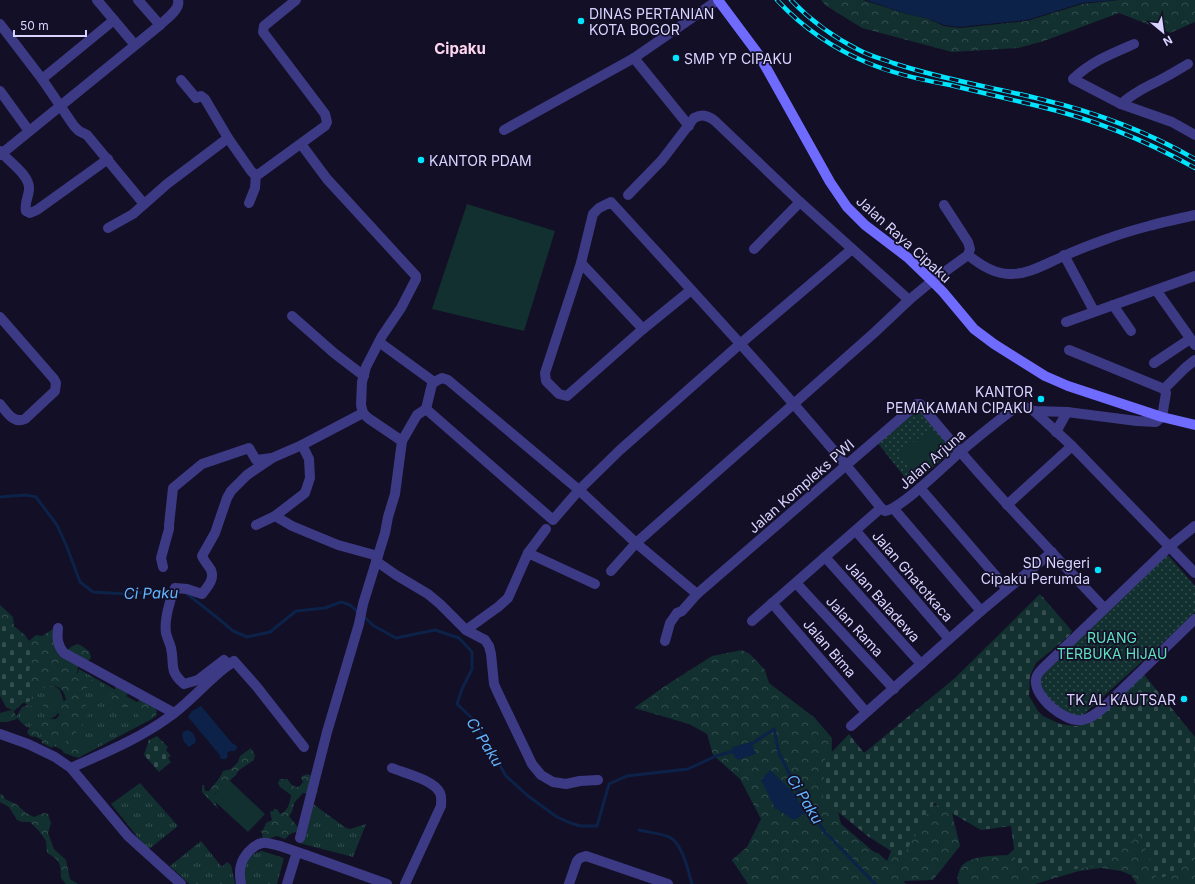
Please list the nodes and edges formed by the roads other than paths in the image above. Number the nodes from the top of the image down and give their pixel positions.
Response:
1 (97, 0) edge
2 (138, 0) edge
3 (178, 0) edge
4 (718, 0) edge
5 (290, 2) edge
6 (114, 20) junction
7 (0, 24) edge
8 (160, 25) junction
9 (1134, 44) dead end
10 (135, 46) junction
11 (634, 58) junction
12 (1188, 64) dead end
13 (42, 79) junction
14 (181, 80) dead end
15 (0, 91) edge
16 (1121, 104) junction
17 (60, 106) junction
18 (689, 126) junction
19 (504, 130) dead end
20 (29, 131) junction
21 (1195, 135) edge
22 (228, 138) junction
23 (301, 144) junction
24 (1, 153) edge
25 (108, 159) junction
26 (256, 174) junction
27 (628, 195) dead end
28 (800, 202) junction
29 (248, 203) dead end
30 (144, 204) junction
31 (944, 205) dead end
32 (1195, 215) edge
33 (108, 228) dead end
34 (754, 249) dead end
35 (852, 249) junction
36 (968, 255) junction
37 (1064, 255) junction
38 (581, 263) junction
39 (1195, 276) edge
40 (932, 281) junction
41 (690, 290) junction
42 (1156, 290) junction
43 (909, 300) junction
44 (1113, 306) junction
45 (1094, 312) junction
46 (292, 316) dead end
47 (0, 317) edge
48 (1066, 322) dead end
49 (643, 329) junction
50 (1131, 331) dead end
51 (379, 342) junction
52 (1193, 342) edge
53 (740, 344) junction
54 (1068, 350) dead end
55 (1195, 360) edge
56 (1154, 363) dead end
57 (364, 376) junction
58 (434, 382) junction
59 (1164, 389) junction
60 (0, 404) edge
61 (794, 404) junction
62 (426, 409) junction
63 (1034, 411) junction
64 (1068, 412) junction
65 (363, 413) junction
66 (1162, 417) junction
67 (1195, 425) edge
68 (1056, 432) junction
69 (402, 441) junction
70 (302, 445) junction
71 (1072, 446) junction
72 (960, 452) junction
73 (272, 458) junction
74 (847, 465) junction
75 (920, 488) junction
76 (580, 490) junction
77 (1007, 505) junction
78 (881, 508) junction
79 (894, 509) junction
80 (275, 516) junction
81 (256, 525) dead end
82 (1195, 526) edge
83 (546, 530) dead end
84 (856, 531) junction
85 (636, 543) junction
86 (1170, 546) junction
87 (1052, 552) junction
88 (528, 553) junction
89 (825, 557) junction
90 (377, 558) junction
91 (163, 567) dead end
92 (612, 570) dead end
93 (1195, 573) edge
94 (796, 582) junction
95 (595, 584) dead end
96 (1007, 589) junction
97 (697, 594) junction
98 (772, 603) junction
99 (1104, 608) junction
100 (981, 611) junction
101 (1195, 619) edge
102 (752, 621) dead end
103 (58, 628) dead end
104 (466, 630) junction
105 (948, 639) junction
106 (665, 641) dead end
107 (921, 664) junction
108 (228, 665) junction
109 (894, 689) junction
110 (866, 712) junction
111 (174, 713) junction
112 (851, 726) dead end
113 (0, 734) edge
114 (304, 747) dead end
115 (71, 768) junction
116 (392, 768) dead end
117 (598, 780) dead end
118 (300, 838) dead end
119 (295, 858) dead end
120 (181, 884) edge
121 (241, 884) edge
122 (287, 884) edge
123 (387, 884) edge
124 (405, 884) edge
125 (569, 884) edge
126 (668, 884) edge

1 - 6 street
2 - 8 street
3 - 8 street
4 - 11 street
4 - 40 street, Jalan Raya Cipaku
5 - 23 street
6 - 10 street
6 - 13 street
7 - 13 street
8 - 10 street
9 - 16 street
10 - 17 street
11 - 18 street
11 - 19 street
12 - 16 street
13 - 17 street
14 - 22 street
15 - 20 street
16 - 21 street
17 - 20 street
17 - 25 street
18 - 27 street
18 - 28 street
20 - 24 street
22 - 26 street
22 - 30 street
23 - 26 street
23 - 51 street
24 - 25 street
25 - 30 street
26 - 29 street
28 - 34 street
28 - 35 street
30 - 33 street
31 - 36 street
32 - 37 street
35 - 43 street
35 - 53 street
36 - 37 street
36 - 40 street
37 - 45 street
38 - 41 street
38 - 49 street
38 - 49 street
39 - 42 street
40 - 43 street
40 - 66 street, Jalan Raya Cipaku
41 - 49 street
41 - 53 street
42 - 44 street
42 - 52 street
43 - 61 street
44 - 45 street
44 - 50 street
45 - 48 street
46 - 57 street
47 - 60 street
51 - 57 street
51 - 58 street
52 - 56 street
53 - 61 street
53 - 76 street
54 - 59 street
55 - 59 street
57 - 65 street
58 - 62 street
58 - 76 street
59 - 66 street
61 - 74 street
61 - 85 street
62 - 69 street
62 - 76 street
63 - 64 street, Jalan Arjuna
63 - 68 street
63 - 72 street, Jalan Arjuna
64 - 66 street, Jalan Arjuna
64 - 68 street
65 - 69 street
65 - 70 street
66 - 67 street, Jalan Raya Cipaku
68 - 71 street
69 - 90 street
70 - 73 street
70 - 80 street
71 - 77 street
71 - 86 street
72 - 74 street, Jalan Kompleks PWI
72 - 75 street, Jalan Arjuna
72 - 77 street
73 - 91 street
73 - 108 street
74 - 78 street
74 - 97 street, Jalan Kompleks PWI
75 - 79 street, Jalan Arjuna
75 - 96 street
76 - 85 street
77 - 87 street
78 - 79 street, Jalan Arjuna
78 - 84 street
79 - 100 street
80 - 81 street
80 - 90 street
82 - 86 street
83 - 88 street
84 - 89 street
84 - 105 street, Jalan Ghatotkaca
85 - 92 street
85 - 97 street
86 - 93 street
86 - 99 street
87 - 96 street
87 - 99 street
88 - 95 street
88 - 104 street
89 - 94 street
89 - 107 street, Jalan Baladewa
90 - 104 street
90 - 118 street
94 - 98 street
94 - 109 street, Jalan Rama
96 - 100 street
97 - 106 street, Jalan Kompleks PWI
98 - 102 street
98 - 110 street, Jalan Bima
99 - 101 street
100 - 105 street
103 - 111 street
104 - 117 street
105 - 107 street
107 - 109 street
108 - 111 street
108 - 114 street
109 - 110 street
110 - 112 street
111 - 115 street
113 - 115 street
115 - 120 street
116 - 124 street
119 - 122 street
121 - 123 street, bridge
125 - 126 street

